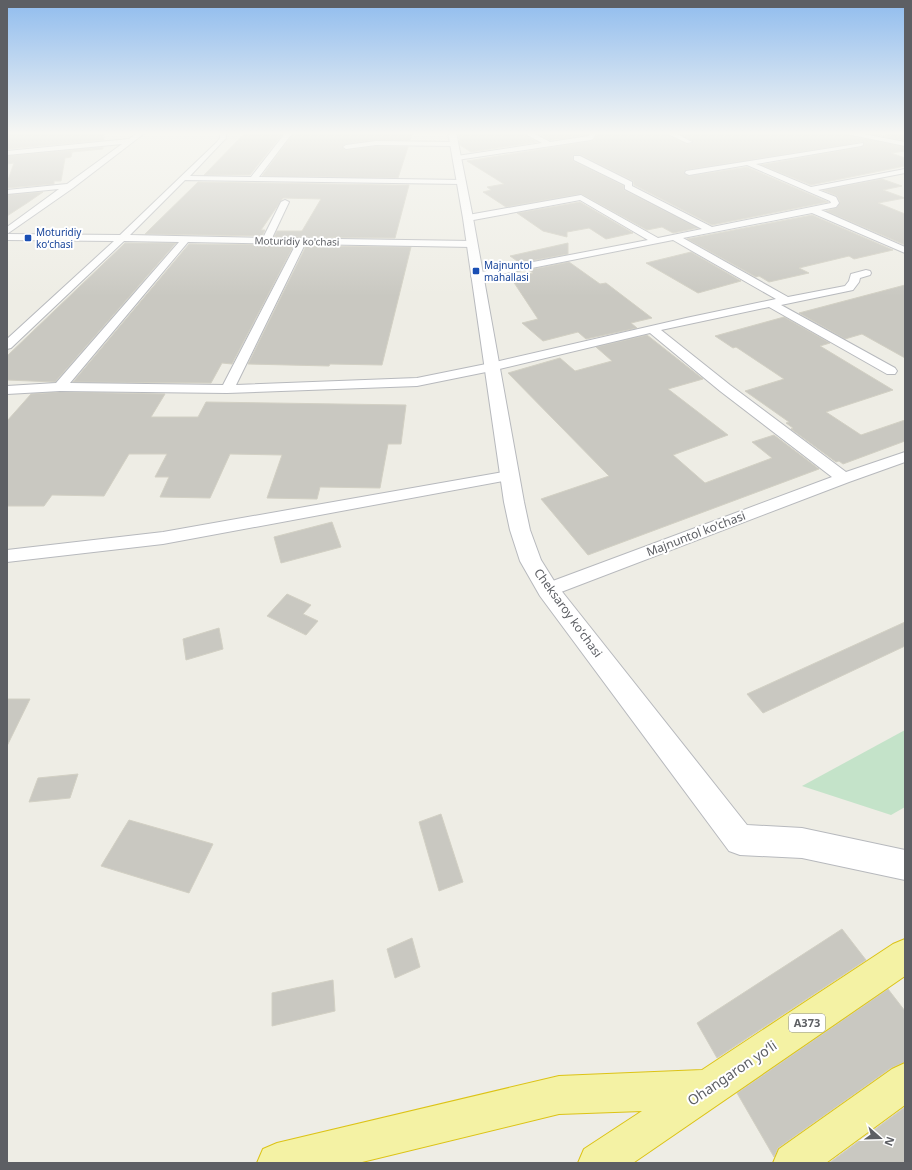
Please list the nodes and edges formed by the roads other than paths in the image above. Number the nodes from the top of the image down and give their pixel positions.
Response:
1 (64, 187) edge
2 (69, 187) edge
3 (175, 187) edge
4 (463, 187) edge
5 (628, 187) edge
6 (805, 187) edge
7 (824, 187) edge
8 (811, 189) junction
9 (7, 192) edge
10 (285, 202) dead end
11 (813, 210) junction
12 (468, 218) junction
13 (711, 230) junction
14 (7, 231) edge
15 (7, 238) edge
16 (122, 238) junction
17 (674, 238) junction
18 (186, 239) junction
19 (266, 240) junction
20 (655, 240) junction
21 (302, 241) junction
22 (472, 244) junction
23 (905, 250) edge
24 (866, 273) dead end
25 (476, 276) junction
26 (788, 301) junction
27 (772, 304) junction
28 (654, 330) junction
29 (7, 346) edge
30 (491, 367) junction
31 (891, 371) dead end
32 (60, 387) junction
33 (227, 389) junction
34 (9, 393) edge
35 (905, 457) edge
36 (508, 476) junction
37 (844, 478) junction
38 (7, 556) edge
39 (548, 590) junction
40 (905, 865) edge
41 (905, 956) edge
42 (905, 1082) edge
43 (709, 1089) junction
44 (277, 1163) edge
45 (598, 1163) edge
46 (793, 1163) edge

1 - 9 street
2 - 14 street
3 - 16 street
4 - 12 street, Cheksaroy koʻchasi
5 - 13 street
6 - 8 street
7 - 8 street
8 - 11 street
10 - 19 street
11 - 13 street
11 - 23 street
12 - 20 street
12 - 22 street, Cheksaroy koʻchasi
13 - 17 street
15 - 16 street, Moturidiy ko'chasi
16 - 18 street, Moturidiy ko'chasi
16 - 29 street
17 - 20 street
17 - 26 street
18 - 19 street, Moturidiy ko'chasi
18 - 32 street
19 - 21 street, Moturidiy ko'chasi
20 - 25 street
21 - 22 street, Moturidiy ko'chasi
21 - 33 street
22 - 25 street, Cheksaroy koʻchasi
24 - 26 street
25 - 30 street, Cheksaroy koʻchasi
26 - 27 street
27 - 28 street
27 - 31 street
28 - 30 street
28 - 37 street
30 - 33 street
30 - 36 street, Cheksaroy koʻchasi
32 - 33 street
32 - 34 street
35 - 37 street, Majnuntol ko'chasi
36 - 38 street
36 - 39 street, Cheksaroy koʻchasi
37 - 39 street, Majnuntol ko'chasi
39 - 40 street, Cheksaroy koʻchasi
41 - 43 highway, Ohangaron yoʻli / A373
42 - 46 highway
43 - 44 highway
43 - 45 highway, Ohangaron yoʻli / A373

